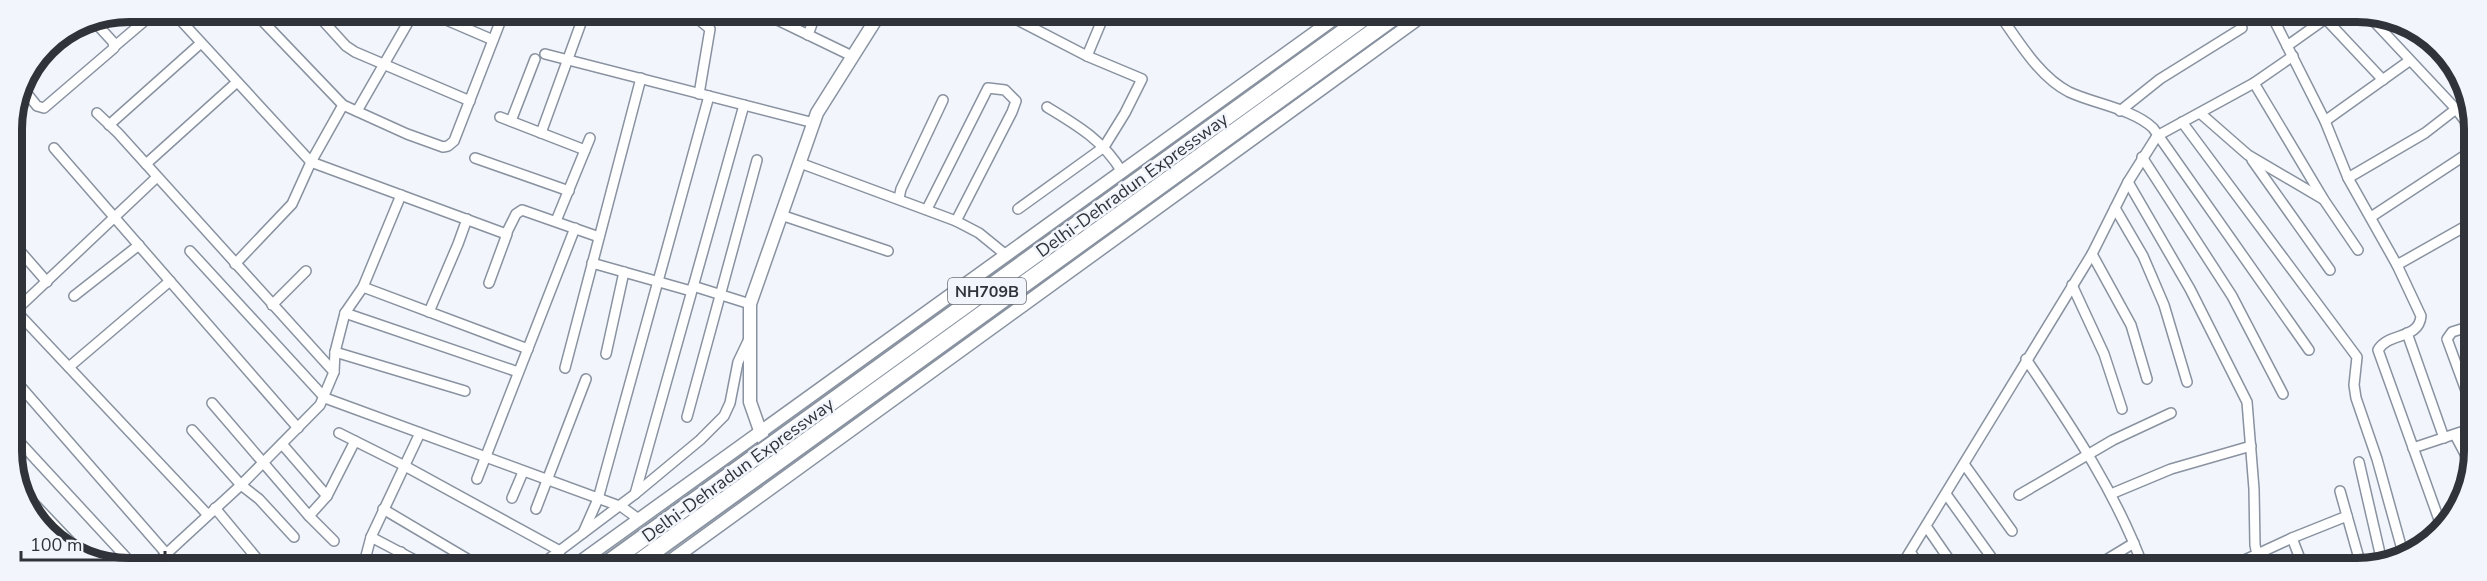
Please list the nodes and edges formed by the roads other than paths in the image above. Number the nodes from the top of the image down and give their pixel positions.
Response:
1 (1329, 22) edge
2 (1357, 22) edge
3 (1386, 22) edge
4 (1413, 22) edge
5 (2005, 22) edge
6 (2275, 22) edge
7 (2318, 22) edge
8 (2331, 22) edge
9 (143, 23) edge
10 (183, 23) edge
11 (264, 23) edge
12 (325, 23) edge
13 (408, 23) edge
14 (454, 23) edge
15 (500, 23) edge
16 (582, 23) edge
17 (704, 23) edge
18 (783, 23) edge
19 (812, 23) edge
20 (874, 23) edge
21 (1023, 23) edge
22 (1101, 23) edge
23 (2377, 25) edge
24 (99, 27) edge
25 (2242, 28) dead end
26 (808, 35) junction
27 (494, 40) junction
28 (201, 43) junction
29 (115, 46) junction
30 (2287, 46) junction
31 (545, 54) dead end
32 (852, 56) junction
33 (1087, 56) junction
34 (2293, 56) junction
35 (535, 59) dead end
36 (570, 60) junction
37 (2409, 61) junction
38 (385, 66) junction
39 (641, 78) junction
40 (2384, 80) junction
41 (237, 82) junction
42 (2254, 83) junction
43 (29, 95) edge
44 (704, 95) junction
45 (943, 100) dead end
46 (470, 101) junction
47 (343, 105) junction
48 (744, 105) junction
49 (1047, 107) dead end
50 (2456, 109) junction
51 (357, 111) junction
52 (2120, 111) junction
53 (97, 113) dead end
54 (2200, 113) junction
55 (500, 117) dead end
56 (2464, 119) edge
57 (2325, 121) junction
58 (511, 122) junction
59 (2182, 122) junction
60 (813, 123) junction
61 (109, 125) junction
62 (541, 133) junction
63 (2157, 135) junction
64 (590, 138) dead end
65 (54, 148) dead end
66 (585, 150) junction
67 (1108, 152) junction
68 (2248, 155) junction
69 (2464, 156) edge
70 (475, 158) dead end
71 (2142, 158) junction
72 (757, 160) dead end
73 (311, 162) junction
74 (800, 163) junction
75 (146, 164) junction
76 (1122, 172) junction
77 (157, 177) junction
78 (2348, 178) junction
79 (2128, 182) junction
80 (569, 191) junction
81 (401, 195) junction
82 (899, 198) junction
83 (2324, 200) junction
84 (2115, 208) junction
85 (927, 209) junction
86 (1018, 209) dead end
87 (781, 215) junction
88 (115, 218) junction
89 (2371, 218) junction
90 (467, 219) junction
91 (556, 221) junction
92 (956, 221) junction
93 (2464, 227) edge
94 (575, 228) junction
95 (507, 234) junction
96 (599, 237) junction
97 (139, 245) junction
98 (2358, 249) dead end
99 (190, 251) dead end
100 (888, 251) dead end
101 (1003, 253) junction
102 (23, 254) edge
103 (2092, 254) junction
104 (592, 263) junction
105 (235, 264) junction
106 (2397, 265) junction
107 (2330, 270) dead end
108 (306, 271) dead end
109 (624, 272) junction
110 (170, 281) junction
111 (47, 282) junction
112 (658, 282) junction
113 (489, 284) dead end
114 (2072, 285) junction
115 (363, 287) junction
116 (692, 288) junction
117 (720, 293) junction
118 (75, 296) dead end
119 (750, 304) junction
120 (22, 305) edge
121 (272, 305) junction
122 (429, 312) junction
123 (345, 313) junction
124 (22, 320) edge
125 (2464, 329) edge
126 (2407, 333) junction
127 (749, 339) junction
128 (528, 349) junction
129 (2309, 350) dead end
130 (335, 352) junction
131 (606, 354) dead end
132 (2026, 359) junction
133 (69, 367) junction
134 (565, 368) dead end
135 (334, 372) junction
136 (518, 372) junction
137 (586, 379) dead end
138 (2147, 379) dead end
139 (2187, 382) dead end
140 (2464, 385) edge
141 (22, 388) edge
142 (465, 391) dead end
143 (2283, 394) dead end
144 (325, 398) junction
145 (212, 403) dead end
146 (2122, 409) dead end
147 (2171, 413) dead end
148 (687, 417) dead end
149 (298, 428) junction
150 (192, 430) dead end
151 (2464, 432) edge
152 (339, 433) dead end
153 (420, 433) junction
154 (760, 433) junction
155 (2455, 435) junction
156 (2444, 438) junction
157 (355, 441) junction
158 (282, 444) junction
159 (22, 445) edge
160 (2251, 446) junction
161 (2413, 448) junction
162 (2464, 452) edge
163 (2089, 454) junction
164 (485, 457) junction
165 (264, 462) junction
166 (2359, 462) dead end
167 (1964, 464) junction
168 (404, 465) junction
169 (524, 472) junction
170 (786, 478) junction
171 (477, 479) dead end
172 (548, 481) junction
173 (241, 485) junction
174 (2340, 490) dead end
175 (635, 494) junction
176 (1946, 494) junction
177 (2111, 494) junction
178 (2019, 495) dead end
179 (327, 496) junction
180 (512, 498) dead end
181 (598, 499) junction
182 (621, 507) junction
183 (383, 509) junction
184 (536, 509) dead end
185 (41, 511) edge
186 (211, 512) junction
187 (309, 516) junction
188 (636, 516) junction
189 (2347, 516) junction
190 (2439, 520) edge
191 (1926, 526) junction
192 (2012, 531) dead end
193 (584, 533) junction
194 (66, 537) edge
195 (294, 537) dead end
196 (371, 537) junction
197 (2292, 538) junction
198 (334, 541) dead end
199 (2134, 543) junction
200 (2402, 548) edge
201 (560, 551) junction
202 (401, 552) junction
203 (1910, 552) junction
204 (166, 554) junction
205 (2256, 554) junction
206 (2381, 556) edge
207 (127, 558) edge
208 (162, 558) edge
209 (170, 558) edge
210 (255, 558) edge
211 (366, 558) edge
212 (400, 558) edge
213 (412, 558) edge
214 (466, 558) edge
215 (550, 558) edge
216 (584, 558) edge
217 (615, 558) edge
218 (644, 558) edge
219 (675, 558) edge
220 (1906, 558) edge
221 (1914, 558) edge
222 (1948, 558) edge
223 (1991, 558) edge
224 (2108, 558) edge
225 (2140, 558) edge
226 (2248, 558) edge
227 (2257, 558) edge
228 (2300, 558) edge
229 (2359, 558) edge

1 - 76 street
2 - 217 highway, Delhi-Dehradun Expressway / NH709B, bridge
3 - 218 highway, Delhi-Dehradun Expressway / NH709B, bridge
4 - 170 street
5 - 52 street
6 - 30 street
7 - 30 street
8 - 40 street
9 - 29 street
10 - 28 street
11 - 47 street
12 - 38 street
13 - 38 street
14 - 27 street
15 - 27 street
16 - 36 street
17 - 44 street
18 - 26 street
19 - 26 street
20 - 32 street
21 - 33 street
22 - 33 street
23 - 37 street
24 - 29 street
25 - 52 street
26 - 32 street
27 - 46 street
28 - 41 street
28 - 61 street
29 - 43 street
30 - 34 street
31 - 36 street
32 - 60 street
33 - 67 street
34 - 42 street
34 - 57 street
35 - 58 street
36 - 39 street
36 - 62 street
37 - 40 street
37 - 50 street
38 - 46 street
38 - 51 street
39 - 44 street
39 - 96 street
40 - 57 street
41 - 73 street
41 - 75 street
42 - 54 street
42 - 83 street
44 - 48 street
44 - 112 street
45 - 82 street
46 - 51 street
47 - 51 street
47 - 73 street
48 - 60 street
48 - 116 street
49 - 67 street
50 - 56 street
50 - 78 street
52 - 63 street
53 - 61 street
54 - 59 street
54 - 68 street
55 - 58 street
57 - 78 street
58 - 62 street
59 - 63 street
59 - 200 street
60 - 74 street
61 - 75 street
62 - 66 street
63 - 71 street
63 - 129 street
64 - 66 street
65 - 88 street
66 - 80 street
67 - 76 street
67 - 86 street
68 - 83 street
68 - 107 street
69 - 89 street
70 - 80 street
71 - 79 street
71 - 143 street
72 - 117 street
73 - 81 street
73 - 105 street
74 - 82 street
74 - 87 street
75 - 77 street
76 - 101 street
77 - 88 street
77 - 105 street
78 - 89 street
79 - 84 street
79 - 160 street
80 - 91 street
81 - 90 street
81 - 115 street
82 - 85 street
83 - 98 street
84 - 103 street
84 - 139 street
85 - 92 street
85 - 92 street
87 - 100 street
87 - 119 street
88 - 97 street
88 - 111 street
89 - 106 street
90 - 95 street
90 - 122 street
91 - 94 street
91 - 95 street
92 - 101 street
93 - 106 street
94 - 96 street
94 - 128 street
95 - 113 street
96 - 104 street
97 - 110 street
97 - 118 street
99 - 144 street
101 - 154 street
102 - 111 street
103 - 114 street
103 - 138 street
104 - 109 street
104 - 134 street
105 - 121 street
106 - 126 street
108 - 121 street
109 - 112 street
109 - 131 street
110 - 133 street
110 - 149 street
111 - 120 street
112 - 116 street
112 - 181 street
114 - 132 street
114 - 146 street
115 - 122 street
115 - 123 street
116 - 117 street
116 - 175 street
117 - 119 street
117 - 148 street
119 - 127 street
121 - 135 street
122 - 128 street
123 - 130 street
123 - 136 street
124 - 133 street
125 - 140 street
126 - 156 street
126 - 161 street
127 - 154 street
127 - 175 street
128 - 136 street
130 - 135 street
130 - 142 street
132 - 163 street
132 - 167 street
133 - 186 street
135 - 144 street
136 - 164 street
137 - 172 street
141 - 204 street
144 - 149 street
144 - 153 street
145 - 165 street
147 - 163 street
149 - 158 street
150 - 173 street
151 - 155 street
152 - 157 street
153 - 164 street
153 - 168 street
154 - 170 street
154 - 188 street
155 - 156 street
155 - 162 street
156 - 161 street
157 - 168 street
157 - 179 street
158 - 165 street
158 - 179 street
159 - 207 street
160 - 177 street
160 - 205 street
161 - 190 street
163 - 177 street
163 - 178 street
164 - 169 street
164 - 171 street
165 - 173 street
165 - 187 street
166 - 206 street
167 - 176 street
167 - 192 street
168 - 183 street
168 - 201 street
169 - 172 street
169 - 180 street
170 - 219 street
172 - 181 street
172 - 184 street
173 - 186 street
173 - 195 street
174 - 189 street
175 - 182 street
176 - 191 street
176 - 223 street
177 - 199 street
179 - 187 street
181 - 182 street
181 - 193 street
182 - 188 street
182 - 193 street
183 - 196 street
183 - 214 street
185 - 194 street
186 - 204 street
186 - 210 street
187 - 198 street
188 - 216 street
189 - 197 street
189 - 229 street
191 - 203 street
191 - 222 street
193 - 201 street
196 - 202 street
196 - 211 street
197 - 205 street
197 - 228 street
199 - 224 street
199 - 225 street
201 - 215 street
202 - 212 street
202 - 213 street
203 - 220 street
203 - 221 street
204 - 208 street
204 - 209 street
205 - 226 street
205 - 227 street

